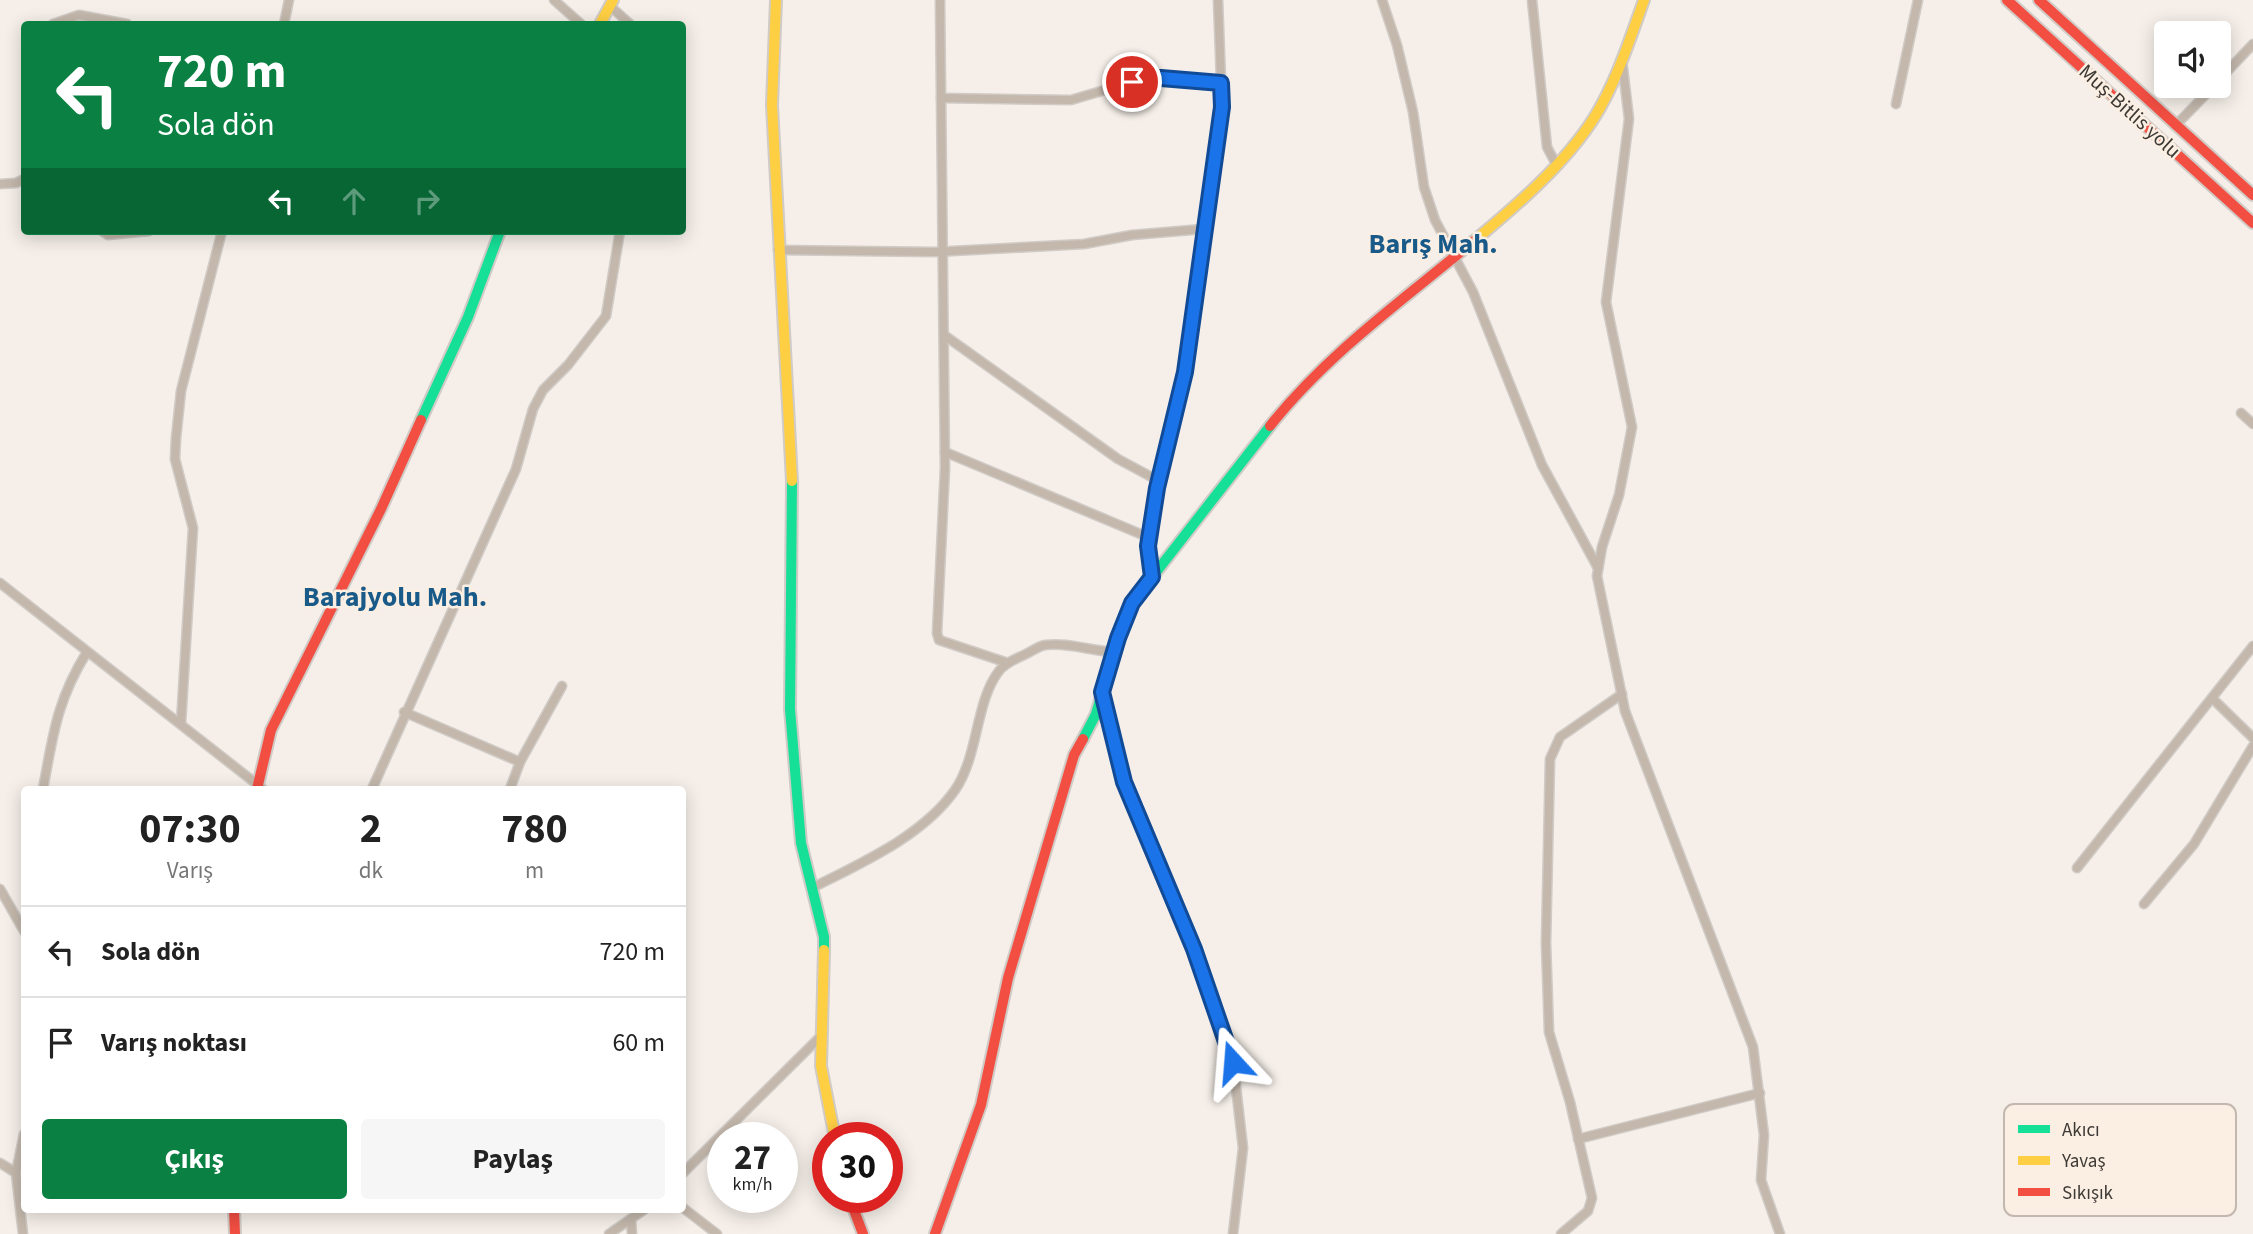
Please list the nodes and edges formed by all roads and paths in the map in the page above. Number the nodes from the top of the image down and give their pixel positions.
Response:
1 (289, 0) edge
2 (554, 0) edge
3 (776, 0) edge
4 (940, 0) edge
5 (1218, 0) edge
6 (1382, 0) edge
7 (1532, 0) edge
8 (1644, 0) edge
9 (1918, 0) edge
10 (2007, 0) edge
11 (2039, 0) edge
12 (611, 3) edge
13 (61, 21) edge
14 (111, 21) edge
15 (285, 21) edge
16 (578, 21) edge
17 (602, 21) edge
18 (627, 21) edge
19 (2253, 44) edge
20 (1622, 57) junction
21 (2231, 67) edge
22 (1221, 83) junction
23 (941, 98) junction
24 (2202, 98) edge
25 (1896, 104) dead end
26 (2175, 126) junction
27 (1556, 164) junction
28 (21, 180) edge
29 (0, 184) edge
30 (2253, 195) edge
31 (2253, 223) edge
32 (1203, 229) junction
33 (221, 235) edge
34 (499, 235) edge
35 (619, 235) edge
36 (778, 250) junction
37 (942, 252) junction
38 (1456, 256) junction
39 (944, 335) junction
40 (2241, 413) dead end
41 (2253, 424) edge
42 (945, 452) junction
43 (1159, 481) junction
44 (1150, 538) junction
45 (1598, 568) junction
46 (1152, 577) junction
47 (0, 583) edge
48 (2253, 646) edge
49 (87, 652) junction
50 (1114, 652) junction
51 (1008, 663) junction
52 (562, 686) dead end
53 (1102, 692) junction
54 (1622, 694) junction
55 (2213, 699) junction
56 (404, 712) junction
57 (181, 723) junction
58 (2253, 738) edge
59 (2253, 746) edge
60 (520, 762) junction
61 (44, 786) edge
62 (258, 786) edge
63 (259, 786) edge
64 (373, 786) edge
65 (511, 786) edge
66 (2077, 869) dead end
67 (812, 888) junction
68 (0, 889) edge
69 (2144, 904) dead end
70 (21, 926) edge
71 (821, 1036) junction
72 (1760, 1093) junction
73 (832, 1122) edge
74 (1578, 1139) junction
75 (21, 1149) edge
76 (0, 1163) edge
77 (686, 1170) edge
78 (16, 1173) junction
79 (686, 1210) edge
80 (234, 1213) edge
81 (639, 1213) edge
82 (855, 1213) edge
83 (631, 1219) junction
84 (23, 1234) edge
85 (235, 1234) edge
86 (610, 1234) edge
87 (632, 1234) edge
88 (717, 1234) edge
89 (863, 1234) edge
90 (935, 1234) edge
91 (1233, 1234) edge
92 (1561, 1234) edge
93 (1780, 1234) edge

1 - 15 street
2 - 16 street
3 - 36 main road
4 - 23 street
5 - 22 street
6 - 38 street
7 - 27 street
8 - 20 main road
9 - 25 street
10 - 31 main road, Muş-Bitlis yolu
11 - 26 main road, Muş-Bitlis yolu
12 - 17 main road
12 - 18 street
13 - 14 street
19 - 21 street
20 - 27 main road
20 - 45 street
22 - 23 street
22 - 32 street
23 - 37 street
24 - 26 street
26 - 30 main road, Muş-Bitlis yolu
27 - 38 main road
28 - 29 street
32 - 37 street
32 - 43 street
33 - 57 street
34 - 63 main road
35 - 56 street
36 - 37 street
36 - 67 main road
37 - 39 street
38 - 45 street
38 - 46 main road
39 - 42 street
39 - 43 street
40 - 41 street
42 - 44 street
42 - 51 street
43 - 44 street
44 - 46 street
45 - 54 street
46 - 50 main road
47 - 49 street
48 - 55 street
49 - 57 street
49 - 61 street
50 - 51 street
50 - 53 main road
51 - 67 street
52 - 60 street
53 - 90 main road
53 - 91 street
54 - 72 street
54 - 74 street
55 - 58 street
55 - 66 street
56 - 60 street
56 - 64 street
57 - 62 street
59 - 69 street
60 - 65 street
67 - 71 main road
68 - 70 street
71 - 73 main road
71 - 77 street
72 - 74 street
72 - 93 street
74 - 92 street
75 - 78 street
76 - 78 street
78 - 84 street
79 - 88 street
80 - 85 main road
81 - 83 street
82 - 89 main road
83 - 86 street
83 - 87 street

